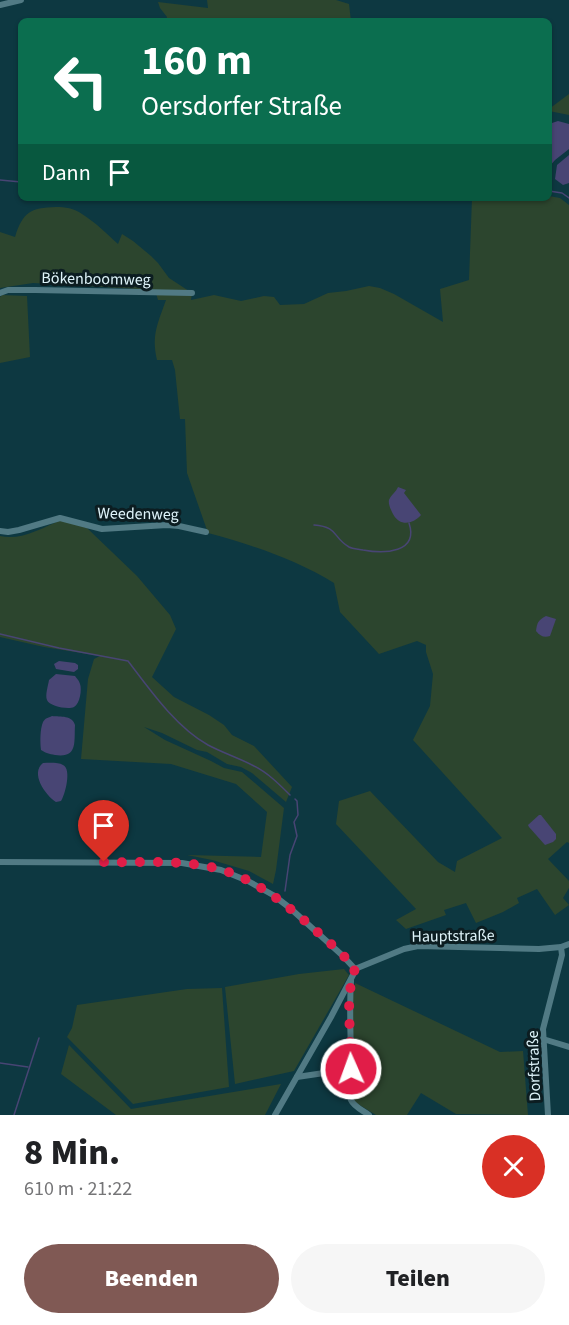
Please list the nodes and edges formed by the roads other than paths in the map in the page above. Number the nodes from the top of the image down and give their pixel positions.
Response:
1 (21, 0) edge
2 (0, 5) edge
3 (0, 293) edge
4 (192, 293) dead end
5 (0, 531) edge
6 (206, 532) dead end
7 (0, 862) edge
8 (569, 944) edge
9 (561, 947) junction
10 (355, 969) junction
11 (351, 979) junction
12 (543, 1039) junction
13 (569, 1047) edge
14 (351, 1069) junction
15 (297, 1077) junction
16 (275, 1115) edge
17 (369, 1115) edge
18 (548, 1115) edge

1 - 2 street
3 - 4 street, Bökenboomweg
5 - 6 street, Weedenweg
7 - 10 street
8 - 9 street, Hauptstraße
9 - 10 street, Hauptstraße
9 - 12 street, Dorfstraße
10 - 11 street
11 - 14 street
11 - 15 street
12 - 13 street
12 - 18 street, Dorfstraße
14 - 15 street
14 - 17 street
15 - 16 street

